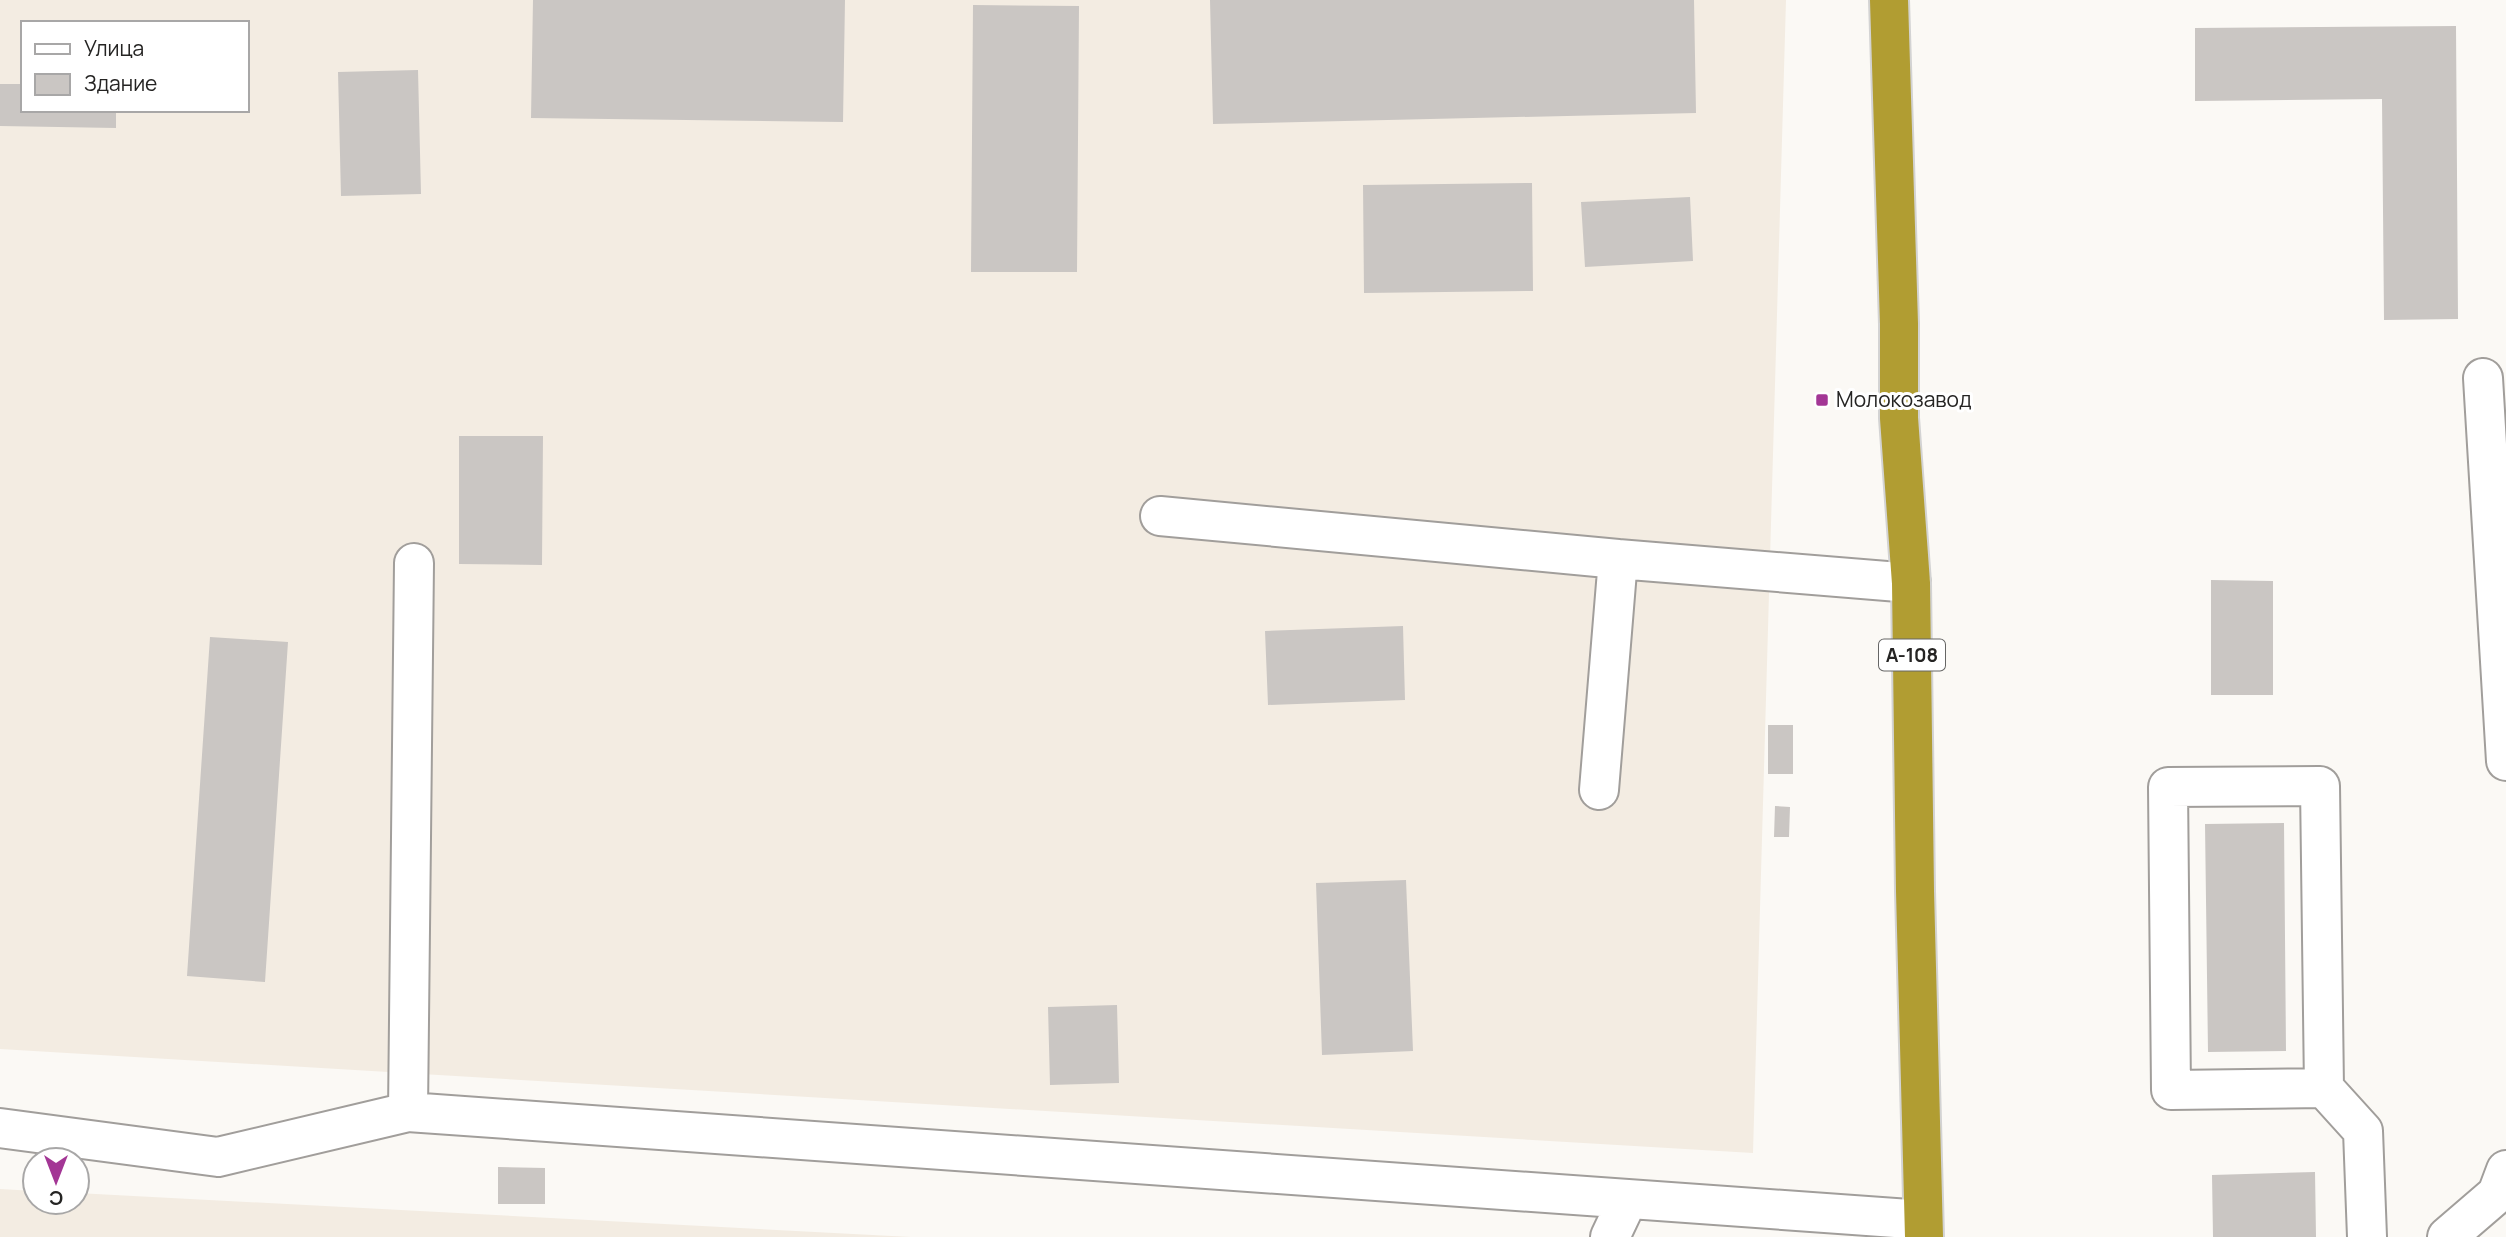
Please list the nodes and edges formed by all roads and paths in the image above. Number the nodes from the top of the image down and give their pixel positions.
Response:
1 (1889, 0) edge
2 (2483, 378) dead end
3 (1160, 516) dead end
4 (1618, 559) junction
5 (414, 563) dead end
6 (1911, 583) junction
7 (2506, 761) edge
8 (1599, 790) dead end
9 (2324, 1088) junction
10 (408, 1112) junction
11 (0, 1128) edge
12 (2506, 1170) edge
13 (1628, 1199) junction
14 (1775, 1224) edge
15 (1924, 1229) edge
16 (1610, 1237) edge
17 (2367, 1237) edge
18 (2447, 1237) edge

1 - 6 highway, А-108
2 - 7 street
3 - 4 street
4 - 6 street
4 - 8 street
5 - 10 street
6 - 15 highway, А-108
9 - 9 street
9 - 17 street
10 - 11 street
10 - 13 street
12 - 18 street
13 - 14 street
13 - 16 street
14 - 15 street

